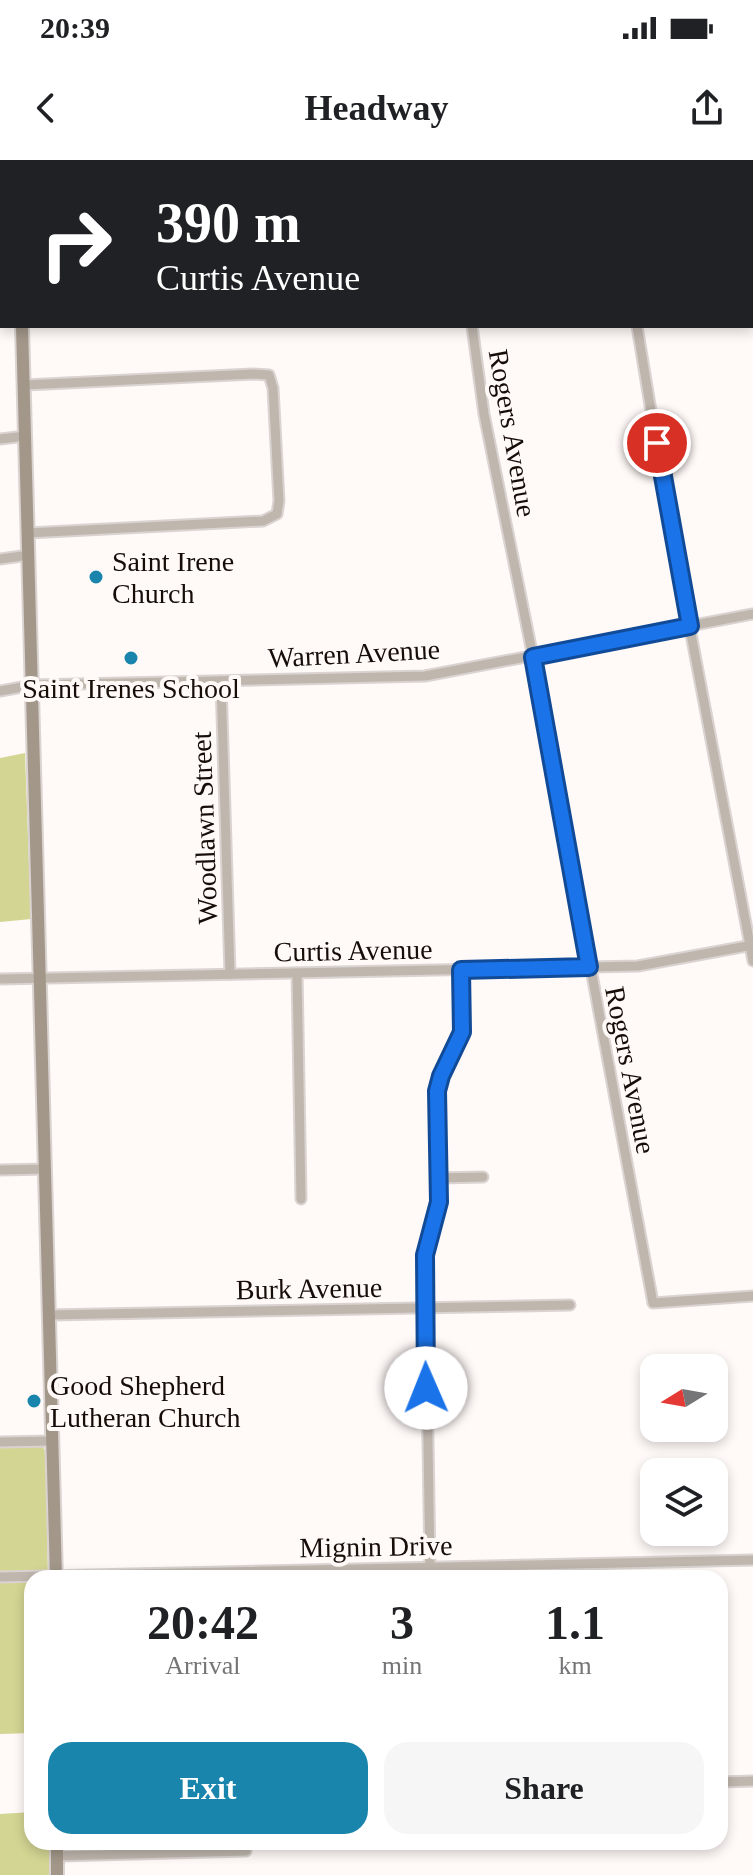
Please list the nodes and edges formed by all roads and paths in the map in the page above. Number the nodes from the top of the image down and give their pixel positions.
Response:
1 (22, 328) edge
2 (472, 328) edge
3 (637, 328) edge
4 (25, 385) junction
5 (26, 436) junction
6 (0, 439) edge
7 (28, 533) junction
8 (29, 555) junction
9 (0, 559) edge
10 (753, 614) edge
11 (690, 626) junction
12 (533, 657) junction
13 (221, 681) junction
14 (33, 685) junction
15 (0, 691) edge
16 (752, 945) edge
17 (753, 961) edge
18 (589, 967) junction
19 (461, 970) junction
20 (297, 973) junction
21 (230, 974) junction
22 (41, 978) junction
23 (0, 979) edge
24 (46, 1169) junction
25 (0, 1170) edge
26 (483, 1177) dead end
27 (439, 1178) junction
28 (301, 1199) dead end
29 (753, 1296) edge
30 (570, 1305) dead end
31 (426, 1307) junction
32 (49, 1315) junction
33 (51, 1441) junction
34 (0, 1442) edge
35 (753, 1560) edge
36 (430, 1567) junction
37 (53, 1570) edge
38 (317, 1570) edge
39 (0, 1577) edge
40 (24, 1577) edge
41 (753, 1781) edge
42 (728, 1782) edge
43 (57, 1850) edge
44 (246, 1851) dead end
45 (57, 1856) junction
46 (57, 1875) edge

1 - 4 main road
2 - 12 street, Rogers Avenue
3 - 11 street
4 - 5 main road
4 - 7 street
5 - 6 street
5 - 7 main road
7 - 8 main road
8 - 9 street
8 - 14 main road
10 - 11 street, Warren Avenue
11 - 12 street, Warren Avenue
11 - 16 street
12 - 13 street, Warren Avenue
12 - 18 street, Rogers Avenue
13 - 14 street, Warren Avenue
13 - 21 street, Woodlawn Street
14 - 15 street, Warren Avenue
14 - 22 main road
16 - 17 street
16 - 18 street, Curtis Avenue
18 - 19 street, Curtis Avenue
18 - 29 street, Rogers Avenue
19 - 20 street, Curtis Avenue
19 - 27 street
20 - 21 street, Curtis Avenue
20 - 28 street
21 - 22 street, Curtis Avenue
22 - 23 street, Curtis Avenue
22 - 24 main road
24 - 25 street
24 - 32 main road
26 - 27 street
27 - 31 street
30 - 31 street, Burk Avenue
31 - 32 street, Burk Avenue
31 - 36 street
32 - 33 main road
33 - 34 street
33 - 37 main road
35 - 36 street, Mignin Drive
36 - 38 street, Mignin Drive
39 - 40 street, Mignin Drive
41 - 42 street
43 - 45 main road
44 - 45 street
45 - 46 main road

